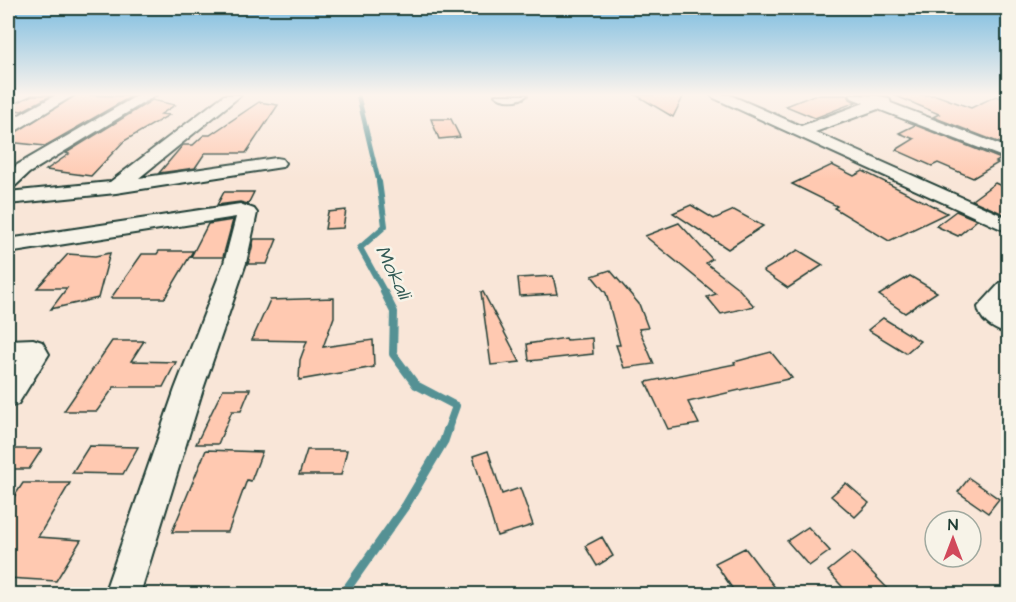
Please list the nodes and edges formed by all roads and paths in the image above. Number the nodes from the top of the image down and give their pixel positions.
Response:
1 (99, 123) edge
2 (196, 123) edge
3 (784, 123) edge
4 (823, 123) edge
5 (931, 123) edge
6 (802, 131) junction
7 (1008, 154) edge
8 (276, 163) dead end
9 (8, 182) edge
10 (116, 187) junction
11 (8, 198) edge
12 (1008, 226) edge
13 (8, 246) edge
14 (1008, 289) edge
15 (1008, 325) edge
16 (8, 350) edge
17 (8, 396) edge
18 (122, 594) edge

1 - 9 street
2 - 10 street
3 - 6 street
4 - 6 street
5 - 7 street
6 - 12 street
8 - 10 street
10 - 11 street
13 - 18 street
14 - 15 street
16 - 17 street

